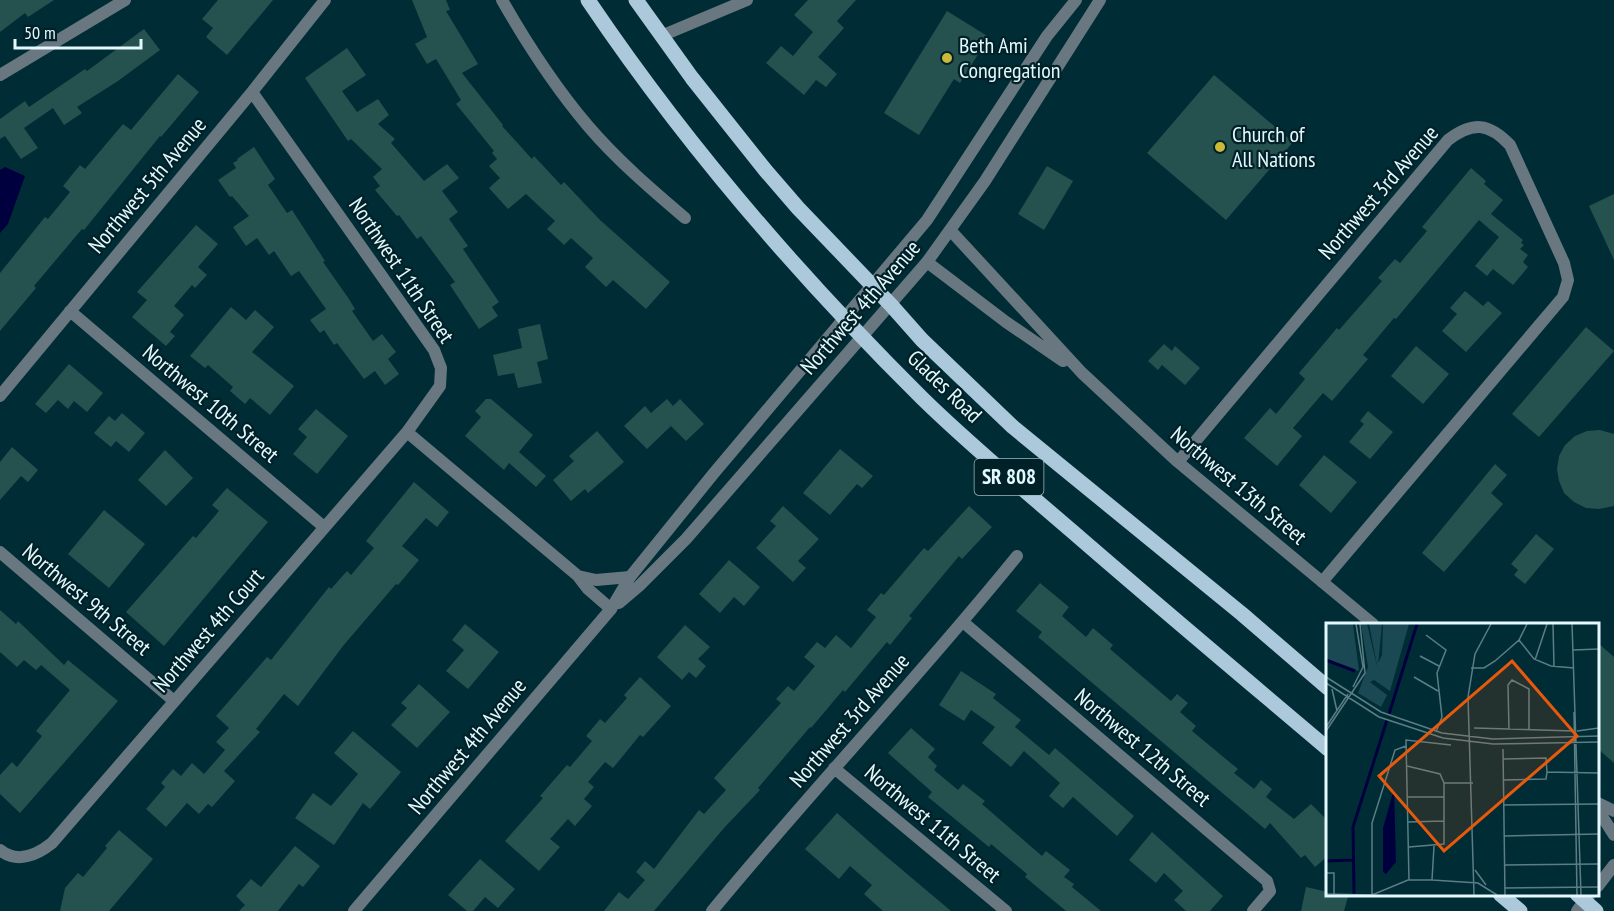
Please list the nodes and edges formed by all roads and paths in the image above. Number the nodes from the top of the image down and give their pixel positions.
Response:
1 (125, 0) edge
2 (325, 0) edge
3 (502, 0) edge
4 (588, 0) edge
5 (636, 0) edge
6 (747, 0) edge
7 (1076, 0) edge
8 (1100, 0) edge
9 (661, 36) junction
10 (0, 75) edge
11 (252, 92) junction
12 (685, 218) dead end
13 (951, 231) junction
14 (927, 262) junction
15 (872, 286) junction
16 (891, 305) junction
17 (70, 311) junction
18 (845, 319) junction
19 (862, 336) junction
20 (1082, 373) junction
21 (0, 396) edge
22 (407, 432) junction
23 (1178, 462) junction
24 (324, 527) junction
25 (0, 552) edge
26 (1017, 556) dead end
27 (578, 576) junction
28 (630, 577) junction
29 (1322, 582) junction
30 (611, 609) junction
31 (963, 622) junction
32 (1372, 623) edge
33 (1326, 686) edge
34 (174, 701) junction
35 (1326, 747) edge
36 (834, 768) junction
37 (1599, 804) edge
38 (1614, 811) edge
39 (1599, 812) edge
40 (1614, 835) edge
41 (0, 850) edge
42 (1614, 865) edge
43 (1599, 885) edge
44 (1502, 896) edge
45 (354, 911) edge
46 (712, 911) edge
47 (1006, 911) edge
48 (1253, 911) edge
49 (1520, 911) edge

1 - 10 street
2 - 11 street, Northwest 5th Avenue
3 - 12 street
4 - 18 main road, Glades Road / SR 808
5 - 9 main road, Glades Road / SR 808
6 - 9 street
7 - 15 street, Northwest 4th Avenue
8 - 13 street, Northwest 4th Avenue
9 - 15 main road, Glades Road / SR 808
11 - 17 street, Northwest 5th Avenue
11 - 22 street, Northwest 11th Street
13 - 14 street, Northwest 4th Avenue
13 - 20 street, Northwest 13th Street
14 - 16 street, Northwest 4th Avenue
14 - 20 street, Northwest 13th Street
15 - 16 main road, Glades Road / SR 808
15 - 18 street, Northwest 4th Avenue
16 - 19 street, Northwest 4th Avenue
16 - 33 main road, Glades Road / SR 808
17 - 21 street, Northwest 5th Avenue
17 - 24 street, Northwest 10th Street
18 - 19 main road, Glades Road / SR 808
18 - 28 street, Northwest 4th Avenue
19 - 30 street, Northwest 4th Avenue
19 - 35 main road, Glades Road / SR 808
20 - 23 street, Northwest 13th Street
22 - 24 street, Northwest 4th Court
22 - 27 street
23 - 29 street, Northwest 13th Street
23 - 29 street, Northwest 3rd Avenue
24 - 34 street, Northwest 4th Court
25 - 34 street, Northwest 9th Street
26 - 31 street, Northwest 3rd Avenue
27 - 28 street
27 - 30 street
28 - 30 street, Northwest 4th Avenue
29 - 32 street, Northwest 13th Street
30 - 45 street, Northwest 4th Avenue
31 - 36 street, Northwest 3rd Avenue
31 - 48 street, Northwest 12th Street
34 - 41 street, Northwest 4th Court
36 - 46 street, Northwest 3rd Avenue
36 - 47 street, Northwest 11th Street
37 - 38 street
39 - 40 street
42 - 43 street
44 - 49 main road

